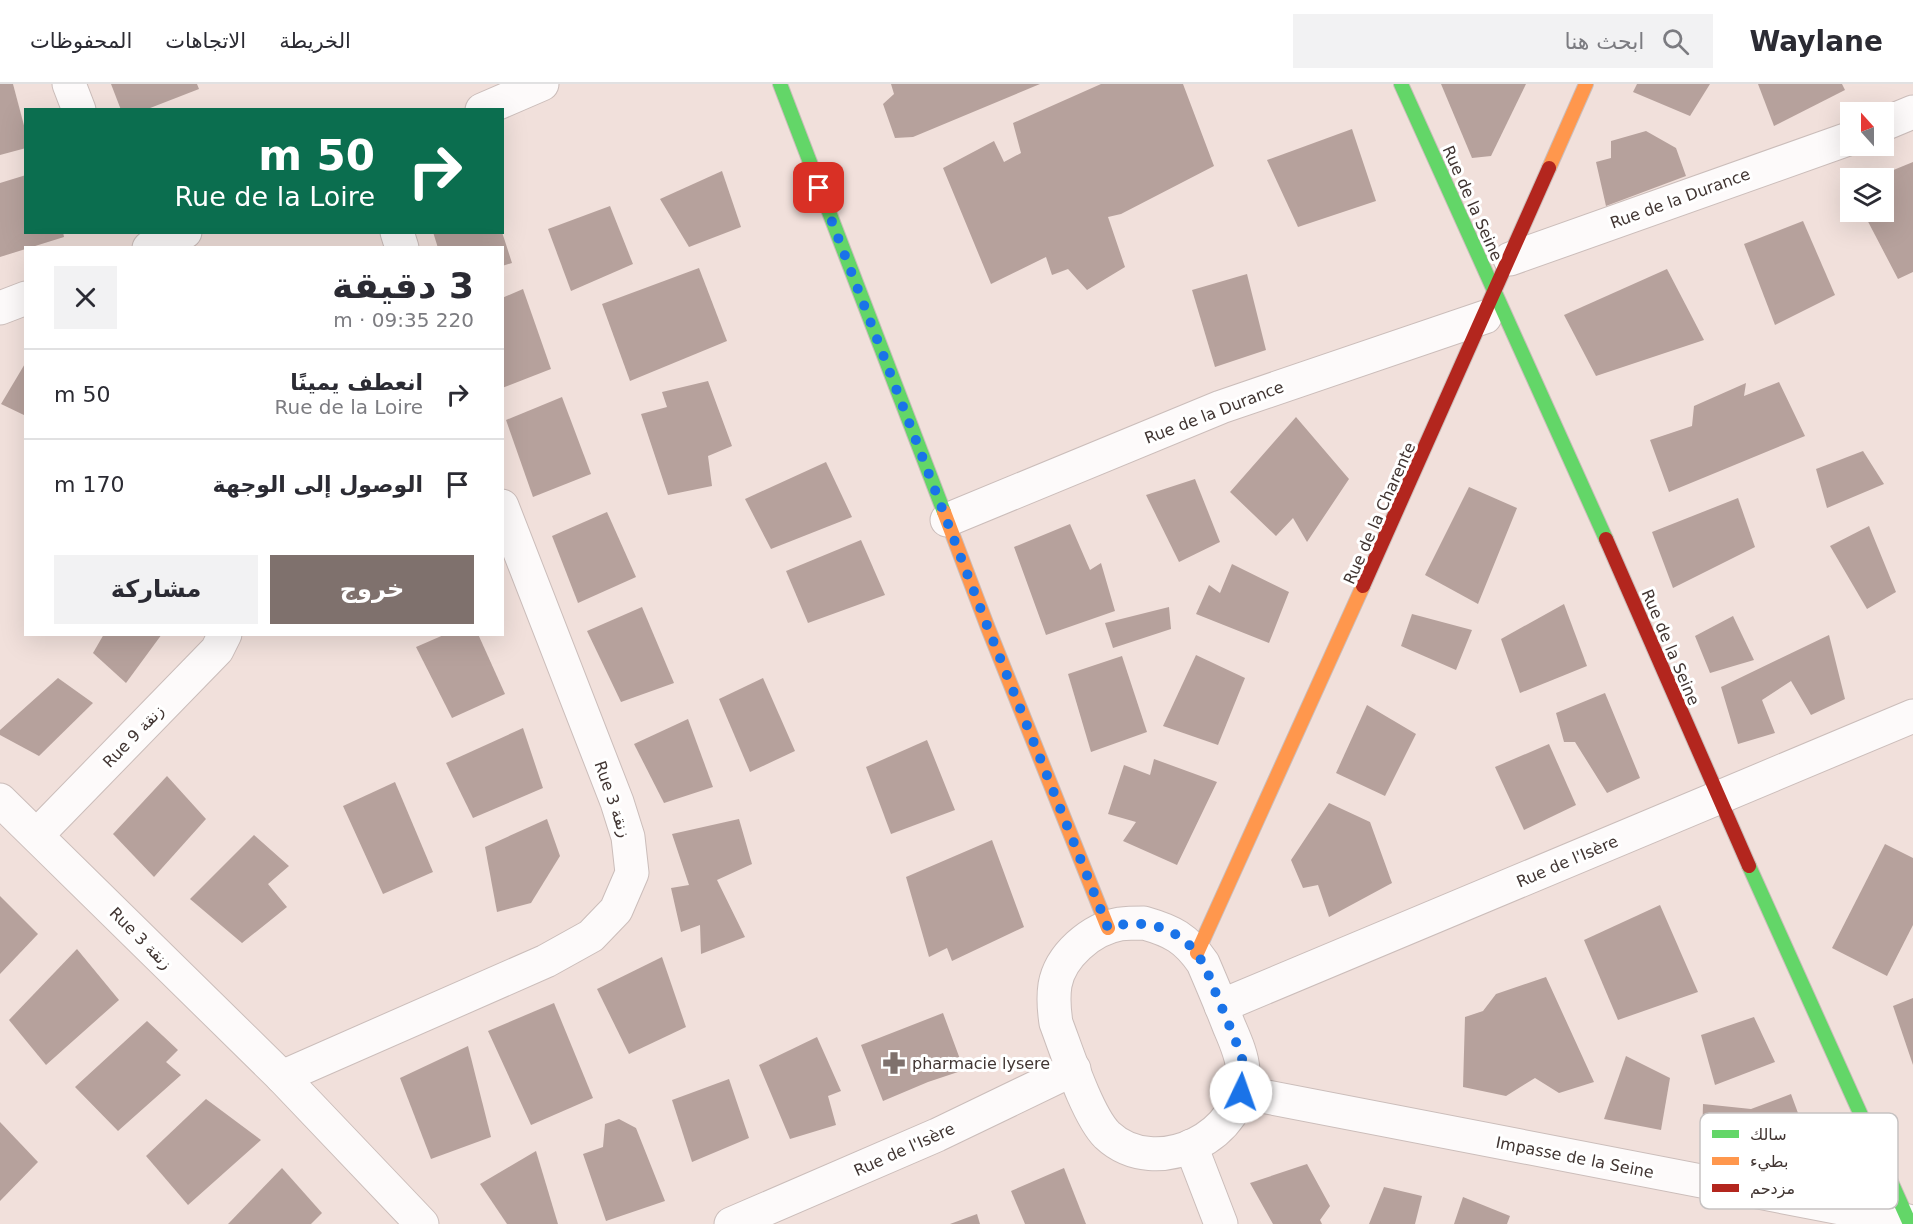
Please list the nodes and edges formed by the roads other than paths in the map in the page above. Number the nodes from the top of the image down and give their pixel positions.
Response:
1 (69, 84) edge
2 (542, 84) edge
3 (780, 84) edge
4 (1401, 84) edge
5 (1586, 84) edge
6 (78, 108) edge
7 (487, 108) edge
8 (1913, 112) edge
9 (1894, 120) edge
10 (1840, 142) edge
11 (180, 234) edge
12 (154, 246) edge
13 (1510, 259) junction
14 (24, 299) edge
15 (1490, 305) junction
16 (0, 308) edge
17 (504, 511) edge
18 (947, 520) junction
19 (224, 636) edge
20 (1913, 716) edge
21 (1718, 798) junction
22 (0, 800) edge
23 (37, 835) junction
24 (1108, 928) junction
25 (1197, 953) junction
26 (1221, 1006) junction
27 (1074, 1069) junction
28 (282, 1077) junction
29 (1241, 1092) junction
30 (1860, 1113) edge
31 (1191, 1146) junction
32 (1700, 1182) edge
33 (1898, 1199) edge
34 (1838, 1209) edge
35 (739, 1222) edge
36 (1909, 1223) edge
37 (422, 1224) edge
38 (1221, 1224) edge

1 - 6 street
2 - 7 street
3 - 18 street
4 - 15 street, Rue de la Seine
5 - 13 street, Rue de la Charente
8 - 9 street
10 - 13 street, Rue de la Durance
11 - 12 street
13 - 15 street, Rue de la Charente
14 - 16 street
15 - 18 street, Rue de la Durance
15 - 21 street, Rue de la Seine
15 - 25 street, Rue de la Charente
17 - 28 street, Rue 3 زنقة
18 - 24 street
19 - 23 street, Rue 9 زنقة
20 - 21 street, Rue de l'Isère
21 - 26 street, Rue de l'Isère
21 - 30 street, Rue de la Seine
22 - 23 street, Rue 3 زنقة
23 - 28 street, Rue 3 زنقة
24 - 25 street
24 - 27 street
25 - 26 street
26 - 29 street
27 - 31 street
27 - 35 street, Rue de l'Isère
28 - 37 street, Rue 3 زنقة
29 - 31 street
29 - 32 street, Impasse de la Seine
31 - 38 street
33 - 36 street, Rue de la Seine
34 - 36 street, Impasse de la Seine

